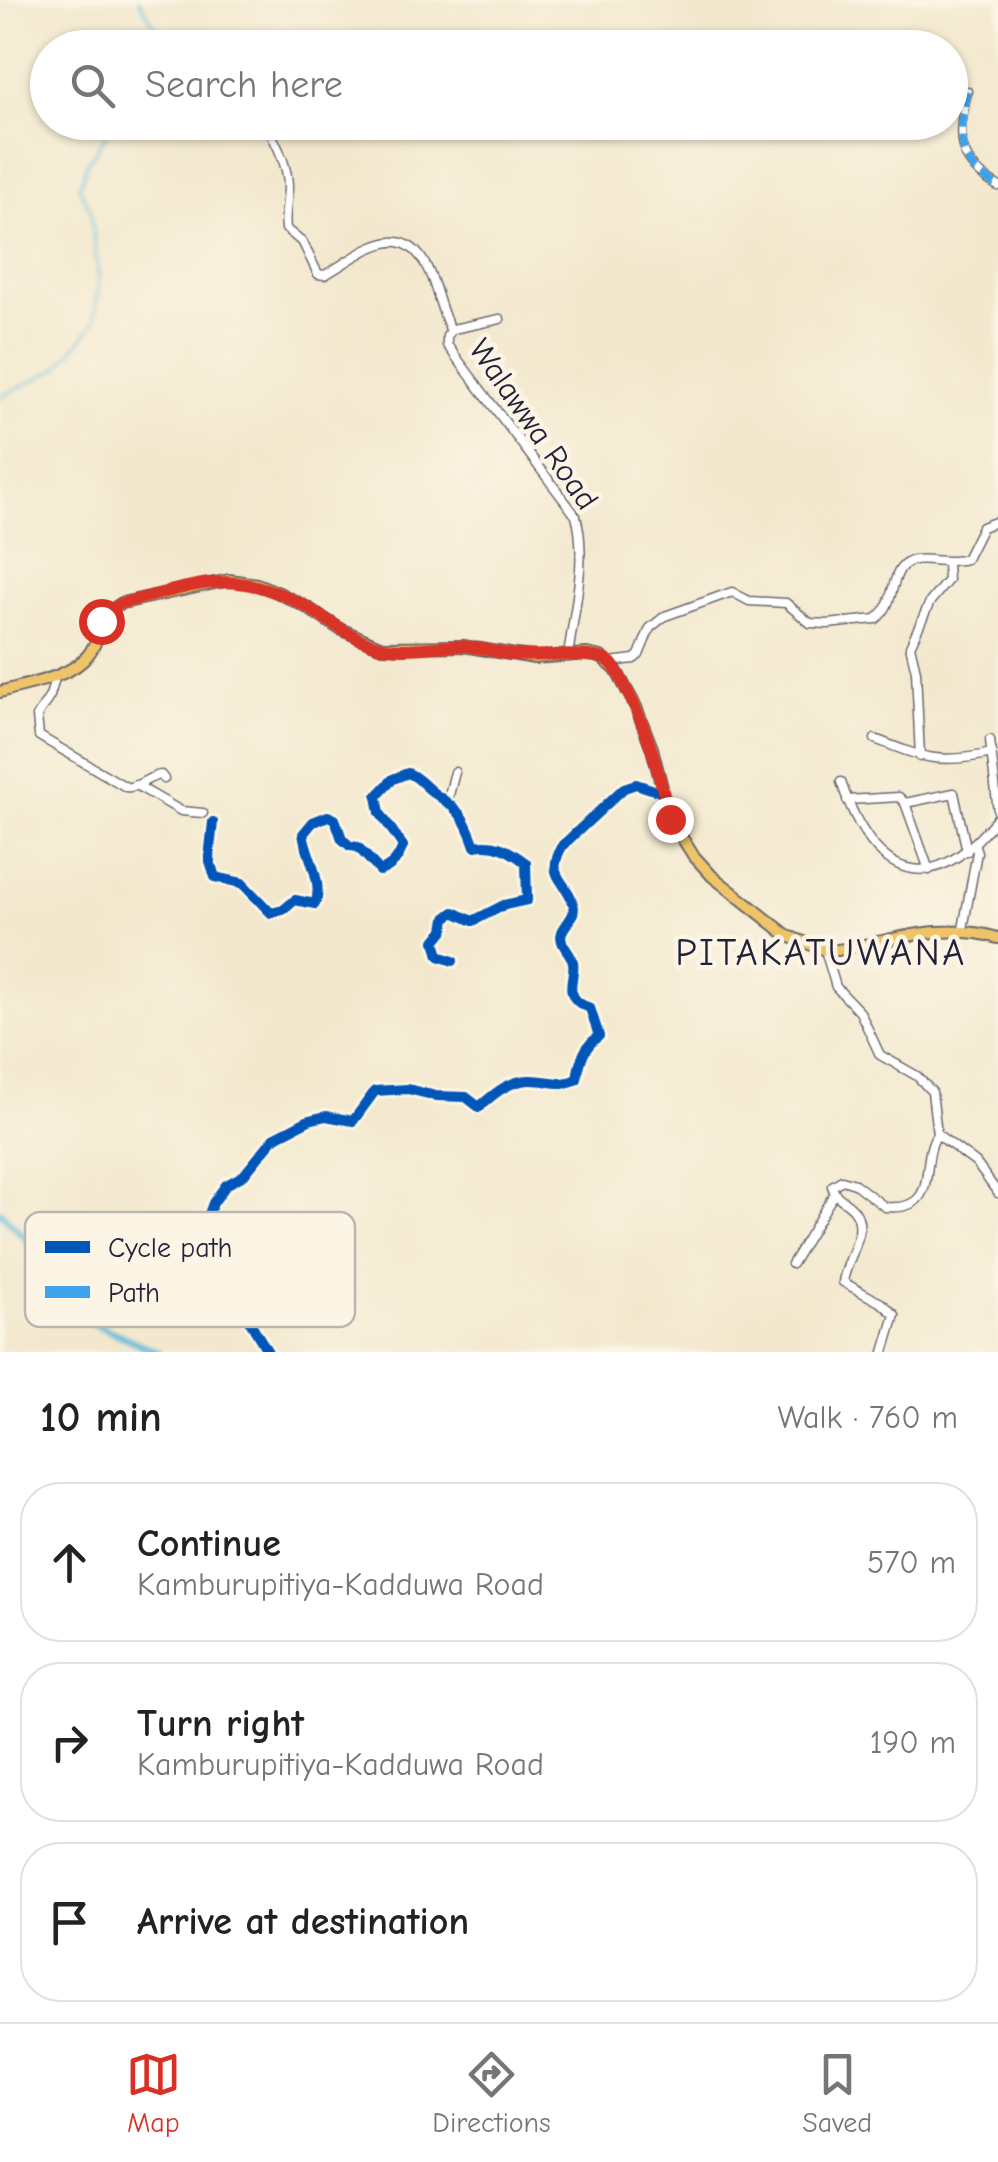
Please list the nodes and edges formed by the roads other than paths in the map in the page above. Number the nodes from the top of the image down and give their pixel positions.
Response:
1 (272, 140) edge
2 (961, 140) edge
3 (998, 186) edge
4 (500, 319) dead end
5 (452, 331) junction
6 (998, 522) edge
7 (947, 564) junction
8 (568, 657) junction
9 (610, 662) junction
10 (56, 675) junction
11 (0, 692) edge
12 (875, 739) dead end
13 (990, 740) dead end
14 (992, 753) junction
15 (920, 757) junction
16 (456, 772) dead end
17 (164, 780) dead end
18 (841, 782) dead end
19 (136, 785) junction
20 (664, 793) junction
21 (448, 799) junction
22 (847, 800) junction
23 (905, 802) junction
24 (203, 813) dead end
25 (998, 815) edge
26 (213, 822) dead end
27 (971, 848) junction
28 (928, 870) junction
29 (963, 929) junction
30 (998, 938) edge
31 (825, 950) junction
32 (453, 961) dead end
33 (937, 1134) junction
34 (998, 1193) edge
35 (834, 1194) junction
36 (210, 1212) edge
37 (792, 1264) dead end
38 (254, 1327) edge
39 (268, 1352) edge
40 (884, 1352) edge

1 - 5 street
2 - 3 street
4 - 5 street, Walawwa Road
5 - 8 street, Walawwa Road
6 - 7 street
7 - 9 street
7 - 15 street
8 - 9 main road
8 - 10 main road
9 - 20 main road
10 - 11 main road
10 - 19 street
12 - 15 street
13 - 14 street
14 - 15 street
14 - 25 street
16 - 21 street
17 - 19 street
18 - 22 street
19 - 24 street
20 - 31 main road
20 - 36 street
21 - 26 street
21 - 32 street
22 - 23 street
22 - 28 street
23 - 27 street
23 - 28 street
25 - 27 street
27 - 28 street
27 - 29 street
29 - 30 main road
29 - 31 main road
31 - 33 street
33 - 34 street
33 - 35 street
35 - 37 street
35 - 40 street
38 - 39 street

